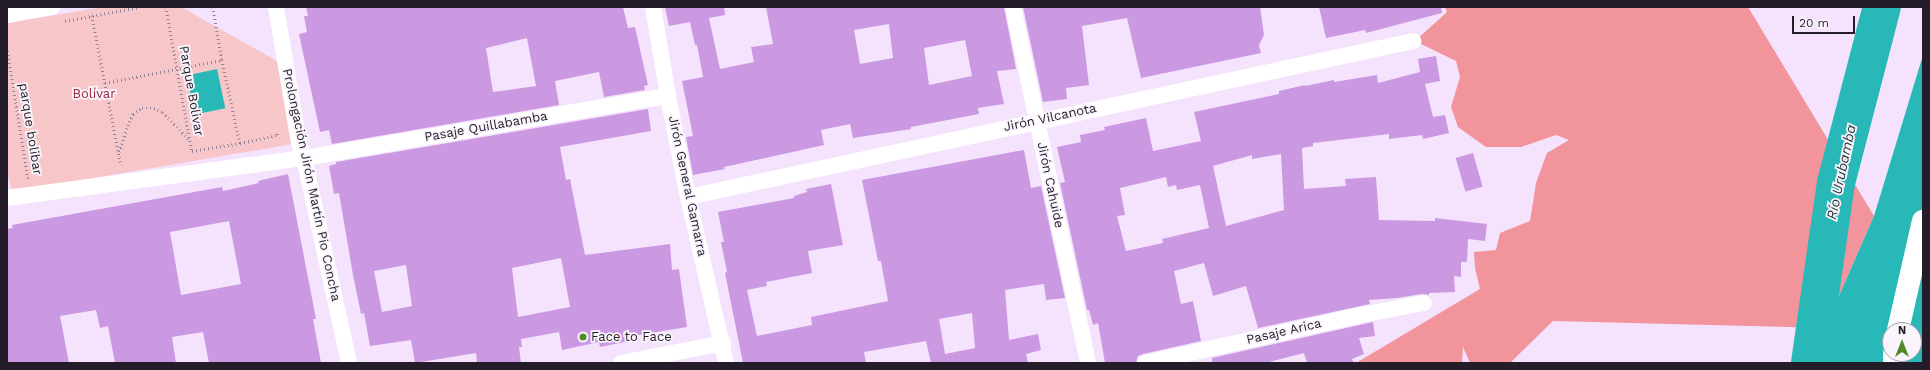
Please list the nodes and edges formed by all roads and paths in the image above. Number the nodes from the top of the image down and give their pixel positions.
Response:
1 (52, 7) edge
2 (140, 7) edge
3 (166, 7) edge
4 (213, 7) edge
5 (276, 7) edge
6 (652, 7) edge
7 (1013, 7) edge
8 (7, 15) edge
9 (1413, 41) dead end
10 (7, 47) edge
11 (222, 60) junction
12 (177, 68) junction
13 (105, 83) junction
14 (668, 96) junction
15 (1036, 121) junction
16 (278, 127) dead end
17 (190, 141) junction
18 (240, 143) junction
19 (118, 153) junction
20 (304, 158) junction
21 (113, 167) dead end
22 (29, 184) dead end
23 (688, 197) junction
24 (7, 198) edge
25 (1923, 221) edge
26 (1424, 303) dead end
27 (1900, 322) edge
28 (722, 342) junction
29 (349, 363) edge
30 (621, 363) edge
31 (726, 363) edge
32 (1088, 363) edge
33 (1145, 363) edge

1 - 8 street
2 - 13 path
3 - 12 path, Parque Bolivar
4 - 11 path
5 - 20 street, Prolongación Jirón Martín Pio Concha
6 - 14 street, Jirón General Gamarra
7 - 15 street, Jirón Cahuide
9 - 15 street, Jirón Vilcanota
10 - 22 path, parque bolibar
11 - 12 path
11 - 18 path
12 - 13 path
12 - 17 path, Parque Bolivar
13 - 19 path
14 - 20 street, Pasaje Quillabamba
14 - 23 street, Jirón General Gamarra
15 - 23 street, Jirón Vilcanota
15 - 32 street, Jirón Cahuide
16 - 18 path, Parque Bolivar
17 - 18 path, Parque Bolivar
17 - 19 path
19 - 21 path
20 - 24 street, Pasaje Quillabamba
20 - 29 street, Prolongación Jirón Martín Pio Concha
23 - 28 street, Jirón General Gamarra
25 - 27 main road
26 - 33 street, Pasaje Arica
28 - 30 street
28 - 31 street, Jirón General Gamarra

